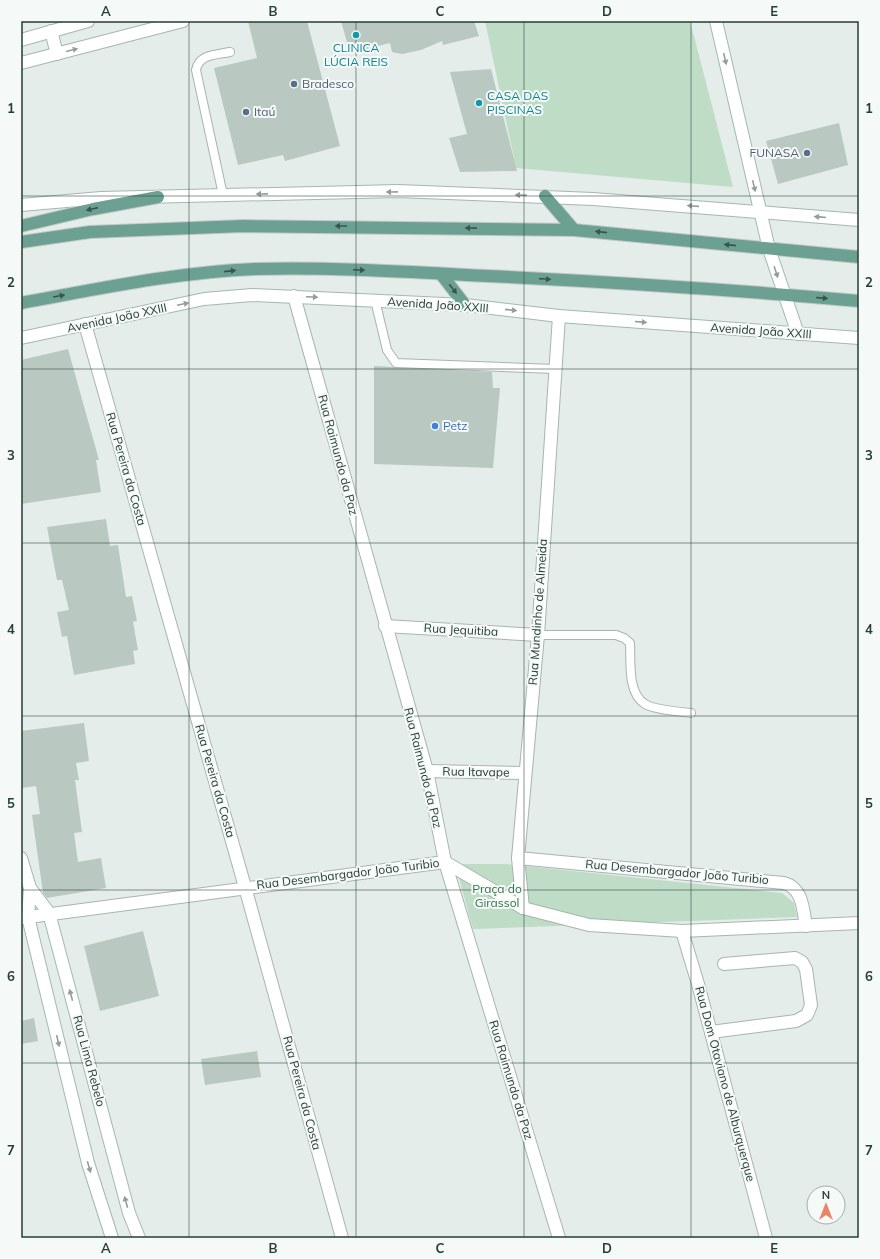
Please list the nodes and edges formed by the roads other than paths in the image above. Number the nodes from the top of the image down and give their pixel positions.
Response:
1 (88, 21) edge
2 (183, 21) edge
3 (716, 21) edge
4 (147, 26) edge
5 (51, 31) junction
6 (21, 40) edge
7 (230, 52) dead end
8 (57, 54) junction
9 (21, 63) edge
10 (224, 195) junction
11 (545, 196) junction
12 (158, 197) junction
13 (21, 205) edge
14 (760, 211) junction
15 (859, 220) edge
16 (21, 226) edge
17 (574, 230) junction
18 (21, 242) edge
19 (769, 249) junction
20 (859, 257) edge
21 (441, 274) junction
22 (784, 294) junction
23 (294, 296) junction
24 (375, 300) junction
25 (859, 301) edge
26 (21, 303) edge
27 (465, 305) junction
28 (559, 316) junction
29 (85, 324) junction
30 (798, 334) junction
31 (21, 338) edge
32 (859, 338) edge
33 (555, 369) junction
34 (385, 626) junction
35 (538, 635) junction
36 (691, 713) dead end
37 (427, 771) junction
38 (525, 774) junction
39 (21, 858) edge
40 (518, 858) junction
41 (445, 862) junction
42 (245, 887) junction
43 (30, 888) junction
44 (523, 908) junction
45 (49, 913) junction
46 (25, 917) edge
47 (859, 923) edge
48 (806, 926) junction
49 (682, 931) junction
50 (724, 964) dead end
51 (711, 1032) junction
52 (112, 1238) edge
53 (140, 1238) edge
54 (342, 1238) edge
55 (559, 1238) edge
56 (766, 1238) edge

1 - 5 street
2 - 4 street
3 -> 14 street
8 -> 4 street
5 - 6 street
5 - 8 street
7 - 10 lane
8 - 9 street
11 -> 10 street
10 - 12 street
14 -> 11 street
11 - 17 main road
12 - 13 street
12 -> 16 main road
15 -> 14 street
14 - 19 street
17 -> 18 main road
19 -> 17 main road
19 - 20 main road
19 -> 22 street
21 -> 22 main road
26 -> 21 main road
21 -> 27 main road
22 -> 25 main road
22 - 30 street
23 -> 24 street, Avenida João XXIII
29 -> 23 street, Avenida João XXIII
23 - 34 street, Rua Raimundo da Paz
24 - 27 street, Avenida João XXIII
24 - 33 lane
27 -> 28 street, Avenida João XXIII
28 -> 30 street, Avenida João XXIII
28 - 33 street, Rua Mundinho de Almeida
29 - 31 street, Avenida João XXIII
29 - 42 street, Rua Pereira da Costa
30 - 32 street, Avenida João XXIII
33 - 35 street, Rua Mundinho de Almeida
34 - 35 street, Rua Jequitiba
34 - 37 street, Rua Raimundo da Paz
35 - 36 lane
35 - 38 street, Rua Mundinho de Almeida
37 - 38 street, Rua Itavape
37 - 41 street, Rua Raimundo da Paz
38 - 40 street, Rua Mundinho de Almeida
39 - 43 street, Rua Lima Rebelo
40 - 44 street, Rua Mundinho de Almeida
40 - 48 street, Rua Desembargador João Turibio
41 - 42 street, Rua Desembargador João Turibio
41 - 44 street, Rua Desembargador João Turibio
41 - 55 street, Rua Raimundo da Paz
42 - 45 street, Rua Desembargador João Turibio
42 - 54 street, Rua Pereira da Costa
43 - 45 street, Rua Lima Rebelo
43 - 46 street, Rua Lima Rebelo
44 - 49 street, Rua Desembargador João Turibio
45 - 46 street, Rua Desembargador João Turibio
53 -> 45 street, Rua Lima Rebelo
46 -> 52 street, Rua Lima Rebelo
47 - 48 street, Rua Desembargador João Turibio
48 - 49 street, Rua Desembargador João Turibio
49 - 51 street, Rua Dom Otaviano de Alburquerque
50 - 51 street
51 - 56 street, Rua Dom Otaviano de Alburquerque

